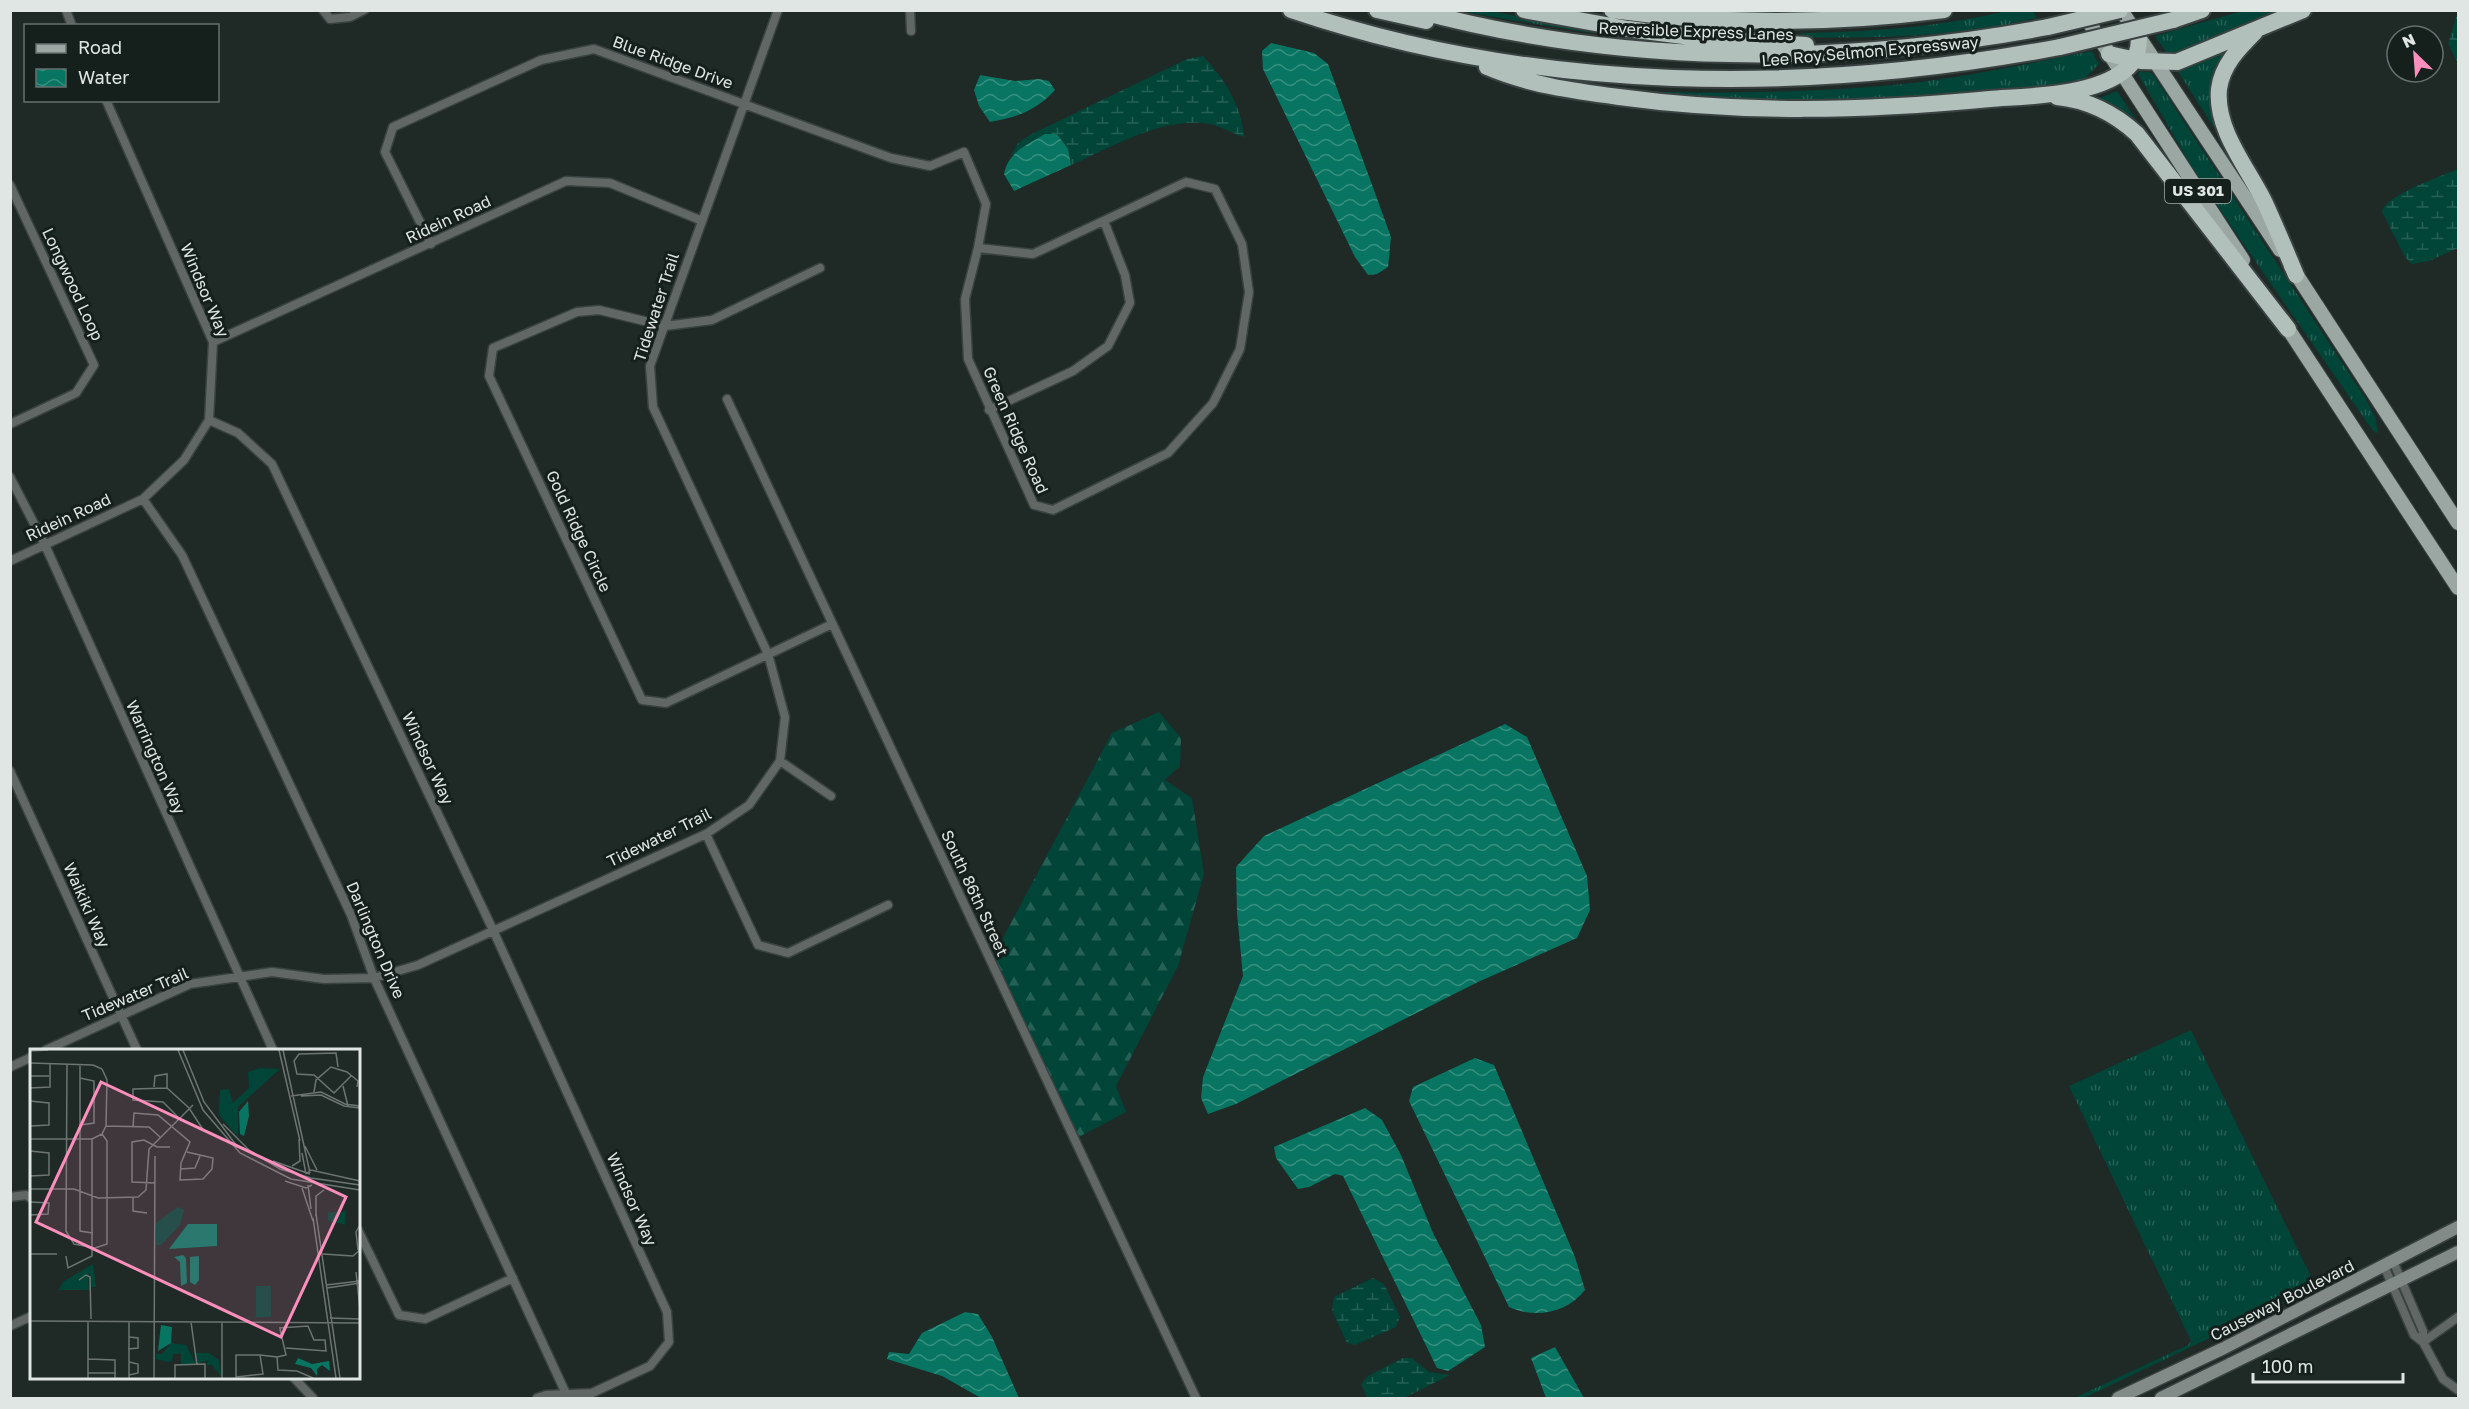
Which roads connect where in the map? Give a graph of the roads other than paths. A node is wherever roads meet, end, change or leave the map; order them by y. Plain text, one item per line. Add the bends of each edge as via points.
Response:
1 (323, 10) edge
2 (364, 10) edge
3 (778, 10) edge
4 (910, 10) edge
5 (1291, 10) edge
6 (1377, 10) edge
7 (1415, 10) edge
8 (1524, 10) edge
9 (1612, 10) edge
10 (1944, 10) edge
11 (2080, 10) edge
12 (2120, 10) edge
13 (2202, 10) edge
14 (2303, 10) edge
15 (1474, 26) junction
16 (911, 31) dead end
17 (2255, 32) junction
18 (2139, 38) junction
19 (1842, 52) junction
20 (2109, 54) junction
21 (1464, 56) junction
22 (2134, 60) junction
23 (2156, 63) junction
24 (2122, 73) junction
25 (2038, 95) junction
26 (107, 102) edge
27 (744, 103) junction
28 (964, 152) joint
29 (10, 185) edge
30 (700, 220) junction
31 (1104, 221) junction
32 (431, 244) junction
33 (978, 248) junction
34 (820, 268) dead end
35 (2296, 275) junction
36 (665, 326) junction
37 (2288, 329) junction
38 (213, 342) junction
39 (727, 399) dead end
40 (989, 410) junction
41 (209, 420) junction
42 (10, 424) edge
43 (10, 477) edge
44 (143, 499) junction
45 (2458, 523) edge
46 (45, 545) junction
47 (10, 561) edge
48 (2458, 588) edge
49 (832, 624) junction
50 (768, 654) junction
51 (780, 761) junction
52 (10, 771) edge
53 (831, 796) dead end
54 (706, 834) junction
55 (888, 905) dead end
56 (493, 930) junction
57 (237, 976) junction
58 (374, 978) junction
59 (120, 1016) junction
60 (48, 1049) edge
61 (136, 1049) edge
62 (273, 1049) edge
63 (30, 1058) edge
64 (10, 1067) edge
65 (10, 1197) edge
66 (30, 1197) edge
67 (2458, 1227) edge
68 (360, 1234) edge
69 (2458, 1252) edge
70 (2388, 1264) junction
71 (513, 1278) junction
72 (2397, 1281) junction
73 (30, 1317) edge
74 (2458, 1317) edge
75 (10, 1326) edge
76 (2423, 1342) junction
77 (296, 1379) edge
78 (2458, 1390) edge
79 (567, 1397) edge
80 (313, 1398) edge
81 (537, 1398) edge
82 (1197, 1398) edge
83 (2118, 1398) edge
84 (2161, 1398) edge

1 - 2 street via 330,19 350,17
3 - 27 street, Tidewater Trail
4 - 16 street
5 - 21 highway, Lee Roy Selmon Expressway
6 - 15 highway
7 - 15 highway, Reversible Express Lanes
8 - 19 highway via 1628,30 1790,43
9 - 10 highway, Lee Roy Selmon Expressway via 1764,21
11 - 20 main road, US 301
12 - 18 main road, US 301
12 - 19 highway, Reversible Express Lanes, bridge via 2048,27 1945,43
13 - 21 highway, Lee Roy Selmon Expressway, bridge via 2060,47 1906,69 1747,80 1589,73
14 - 17 highway
15 - 19 highway, Reversible Express Lanes via 1588,45 1663,51
17 - 23 highway via 2184,60
17 - 35 highway via 2226,68 2220,88 2220,112
18 - 22 highway
18 - 23 main road, US 301
20 - 22 highway
20 - 24 main road, US 301
21 - 25 highway via 1510,76 1560,88 1715,107 1885,108
22 - 23 highway
22 - 24 highway
23 - 35 main road, US 301
24 - 25 highway via 2091,86
24 - 37 main road, US 301
25 - 37 highway via 2085,102 2128,126 2151,150
26 - 38 street, Windsor Way
27 - 28 street, Blue Ridge Drive via 891,158 930,166
27 - 30 street, Tidewater Trail
27 - 32 street, Blue Ridge Drive via 594,49 541,60 393,127 386,152
28 - 33 street, Green Ridge Road via 986,204
29 - 42 street, Longwood Loop via 94,365 76,393
30 - 32 street, Ridein Road via 610,183 566,182
30 - 36 street, Tidewater Trail
31 - 33 street, Green Ridge Road via 1033,254
31 - 40 street via 1125,275 1130,303 1108,346 1072,371
31 - 40 street, Green Ridge Road via 1186,182 1215,189 1242,244 1249,292 1240,349 1213,403 1168,453 1053,510 1034,505
32 - 38 street, Ridein Road
33 - 40 street, Green Ridge Road via 965,299 968,359
34 - 36 street via 712,320
35 - 45 main road, US 301
36 - 50 street, Tidewater Trail via 650,366 653,406
36 - 50 street, Gold Ridge Circle via 599,310 577,312 493,348 489,376 642,700 666,703
37 - 48 main road, US 301
38 - 41 street, Windsor Way
39 - 49 street, South 86th Street
41 - 44 street, Ridein Road via 184,460
41 - 56 street, Windsor Way via 238,433 272,464
43 - 46 street, Warrington Way
44 - 46 street, Ridein Road
44 - 58 street, Darlington Drive via 182,555 351,915
46 - 47 street, Ridein Road
46 - 57 street, Warrington Way
49 - 50 street, Gold Ridge Circle
49 - 82 street, South 86th Street
50 - 51 street, Tidewater Trail via 785,717
51 - 53 street
51 - 54 street, Tidewater Trail via 749,805
52 - 59 street, Waikiki Way
54 - 55 street via 758,945 788,953
54 - 56 street, Tidewater Trail
56 - 58 street, Tidewater Trail via 418,965
56 - 79 street, Windsor Way via 667,1312 669,1342 650,1366 592,1392
57 - 58 street, Tidewater Trail via 272,972 324,979
57 - 59 street, Tidewater Trail via 190,984
57 - 62 street, Warrington Way
58 - 71 street, Darlington Drive
59 - 60 street, Tidewater Trail
59 - 61 street, Waikiki Way
63 - 64 street
65 - 66 street via 26,1194
67 - 70 main road, Causeway Boulevard
68 - 71 street via 399,1315 425,1319
69 - 72 main road
70 - 72 street
70 - 83 main road, Causeway Boulevard
71 - 79 street, Darlington Drive
72 - 76 street via 2423,1330
72 - 84 main road
73 - 75 street
74 - 76 street
76 - 78 street via 2443,1379
77 - 80 street
79 - 81 street

